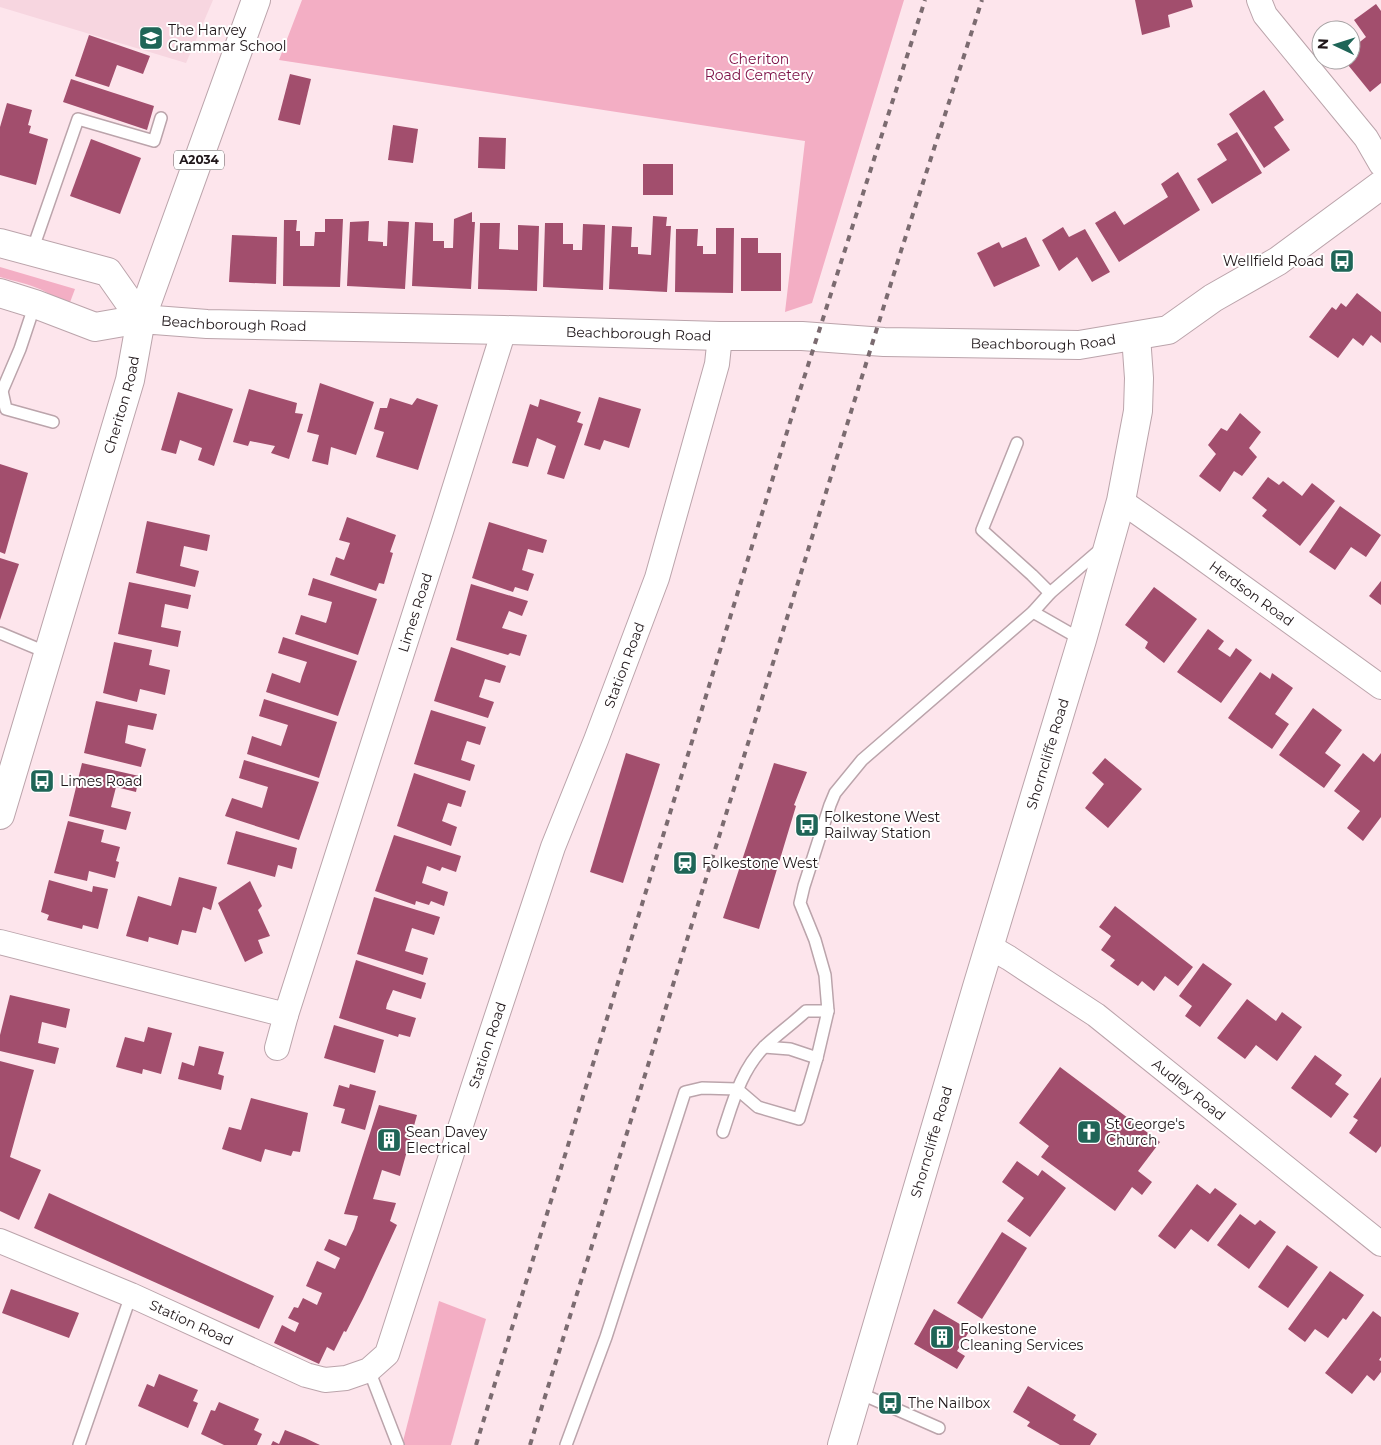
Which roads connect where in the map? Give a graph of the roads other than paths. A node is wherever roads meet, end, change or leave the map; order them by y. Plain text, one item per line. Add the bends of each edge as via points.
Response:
1 (256, 0) edge
2 (1259, 0) edge
3 (161, 118) dead end
4 (1381, 164) edge
5 (1381, 185) edge
6 (0, 243) edge
7 (32, 251) junction
8 (0, 293) edge
9 (35, 304) junction
10 (141, 319) junction
11 (504, 330) junction
12 (720, 336) junction
13 (1136, 336) junction
14 (1, 391) edge
15 (52, 422) dead end
16 (1017, 443) dead end
17 (1121, 501) junction
18 (1110, 540) junction
19 (1050, 593) junction
20 (1033, 612) junction
21 (0, 633) edge
22 (1082, 640) junction
23 (48, 652) junction
24 (1381, 687) edge
25 (0, 815) edge
26 (0, 942) edge
27 (990, 947) junction
28 (828, 1012) junction
29 (286, 1015) junction
30 (764, 1046) junction
31 (277, 1048) dead end
32 (817, 1058) junction
33 (737, 1089) junction
34 (722, 1132) dead end
35 (0, 1240) edge
36 (1381, 1244) edge
37 (131, 1295) junction
38 (368, 1370) junction
39 (858, 1392) junction
40 (939, 1428) dead end
41 (79, 1445) edge
42 (398, 1445) edge
43 (566, 1445) edge
44 (842, 1445) edge

1 - 10 main road, Cheriton Road / A2034
2 - 4 street via 1265,15 1366,138
3 - 7 lane via 154,141 78,119
5 - 13 main road via 1278,260 1168,330
6 - 7 main road
7 - 10 main road via 108,272
8 - 9 main road, Beachborough Road
9 - 10 main road, Beachborough Road via 96,327
9 - 14 lane
10 - 11 main road, Beachborough Road via 207,324
10 - 23 main road, Cheriton Road via 130,380
11 - 12 main road, Beachborough Road
11 - 29 street, Limes Road
12 - 13 main road, Beachborough Road via 1079,345
12 - 38 street, Station Road via 717,364 658,578 554,847 387,1354
13 - 17 main road, Shorncliffe Road via 1138,411
14 - 15 lane via 6,409
16 - 19 lane via 982,530
17 - 18 main road, Shorncliffe Road
17 - 24 street, Herdson Road
18 - 19 lane
18 - 22 main road, Shorncliffe Road
19 - 20 lane
20 - 22 lane
20 - 28 lane via 862,760 835,793 800,903 825,975
21 - 23 lane
22 - 27 main road, Shorncliffe Road
23 - 25 main road, Cheriton Road
26 - 29 street
27 - 36 street, Audley Road via 1096,1015
27 - 39 main road, Shorncliffe Road
28 - 30 lane via 806,1011
28 - 32 lane
29 - 31 street, Limes Road
30 - 32 lane via 790,1049
30 - 33 lane
32 - 33 lane via 799,1118 758,1107
33 - 34 lane
33 - 43 lane via 702,1088 685,1092 606,1336
35 - 37 street, Station Road
37 - 38 street, Station Road via 306,1375 325,1380 346,1378
37 - 41 lane
38 - 42 lane
39 - 40 lane
39 - 44 main road, Shorncliffe Road

